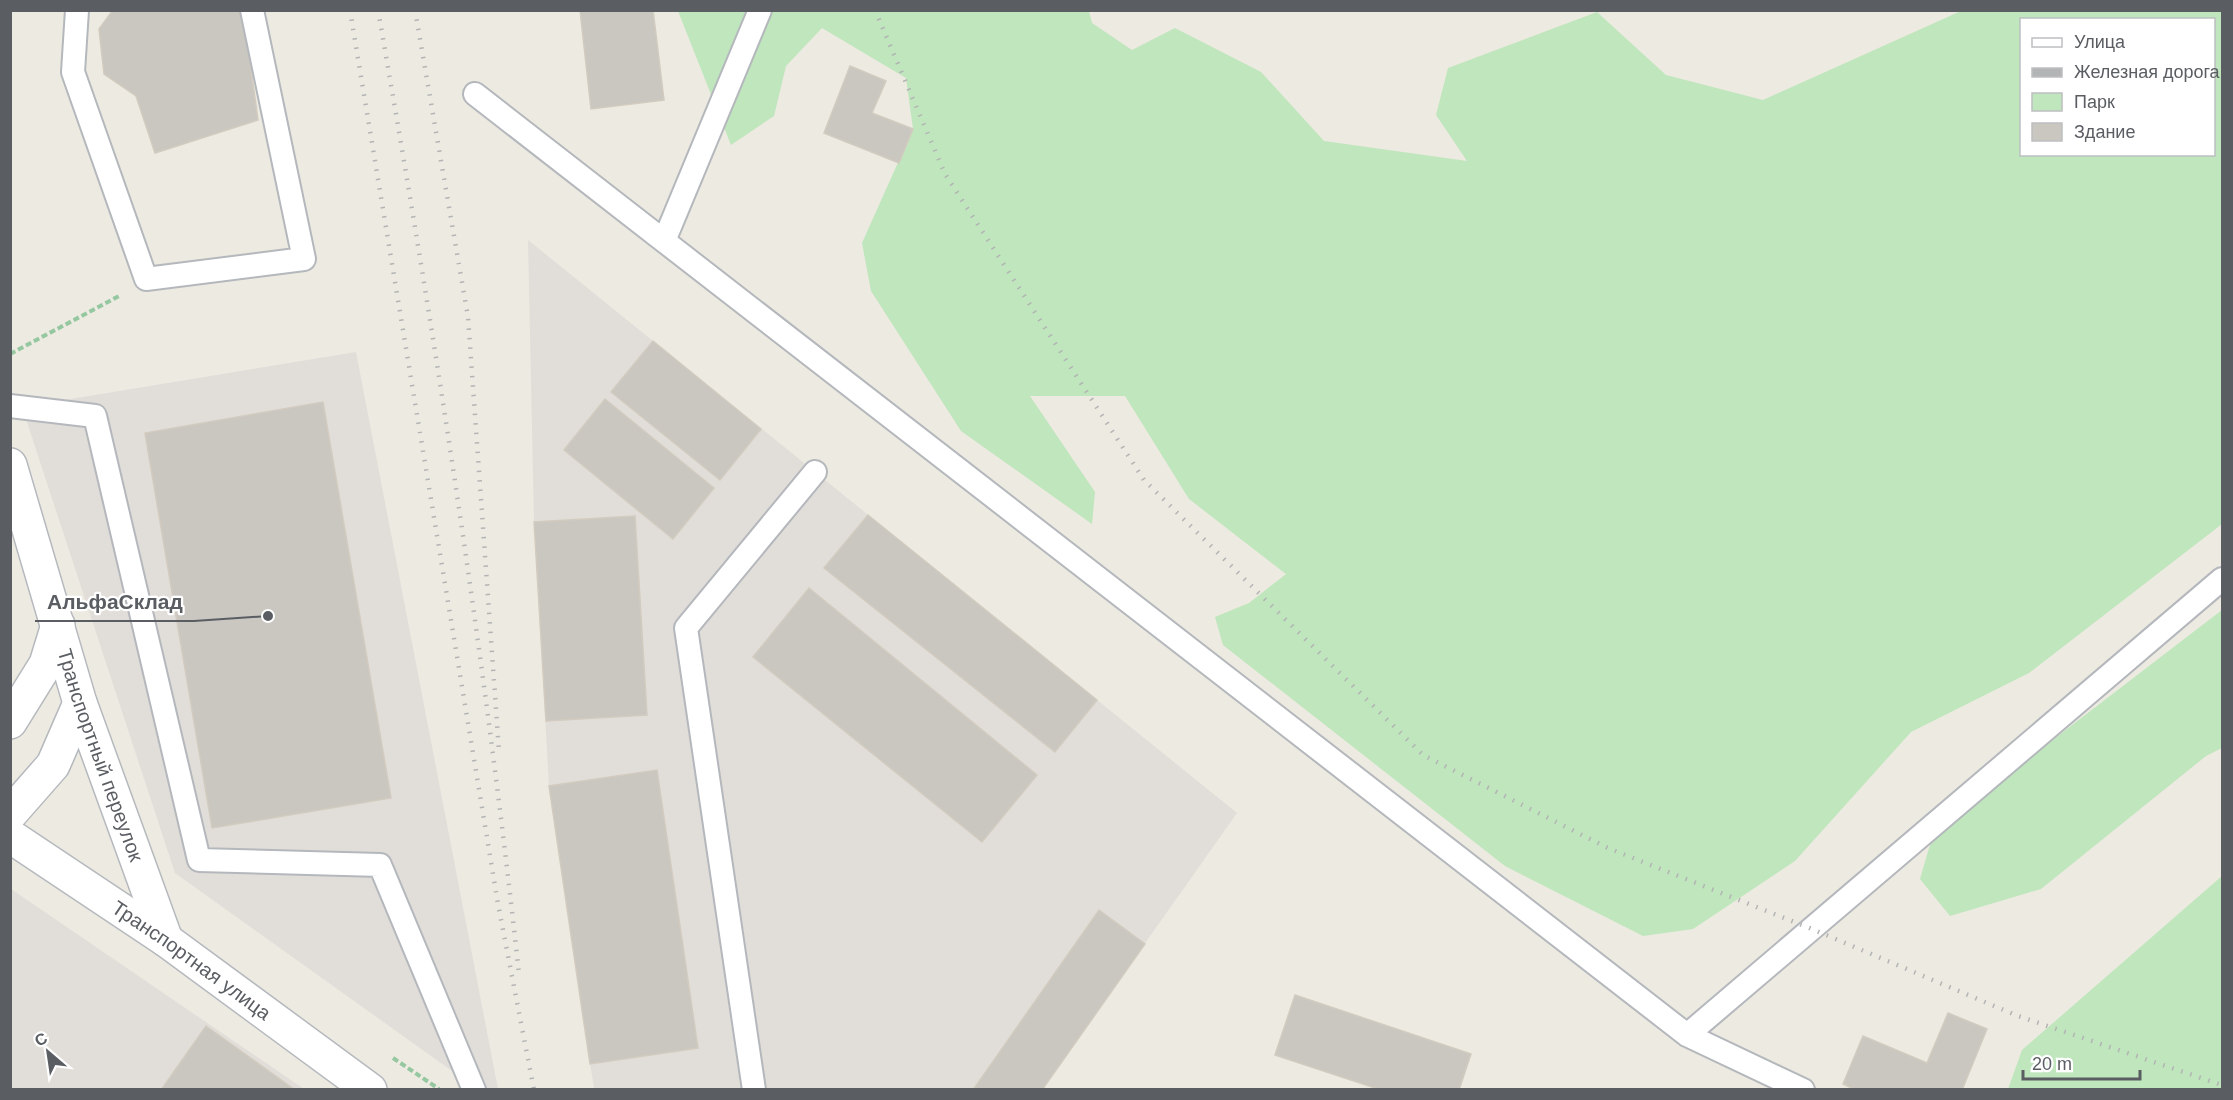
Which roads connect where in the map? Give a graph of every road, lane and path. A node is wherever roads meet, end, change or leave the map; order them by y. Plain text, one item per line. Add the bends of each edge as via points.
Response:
1 (77, 10) edge
2 (252, 10) edge
3 (760, 10) edge
4 (475, 94) dead end
5 (664, 241) junction
6 (146, 279) junction
7 (10, 354) edge
8 (10, 406) edge
9 (10, 465) edge
10 (815, 472) dead end
11 (2223, 579) edge
12 (57, 625) junction
13 (80, 703) junction
14 (10, 722) edge
15 (10, 814) edge
16 (10, 836) edge
17 (166, 940) junction
18 (1687, 1035) junction
19 (369, 1089) edge
20 (474, 1089) edge
21 (754, 1089) edge
22 (1803, 1089) edge

1 - 6 lane via 73,72
2 - 6 lane via 304,259
3 - 5 lane
4 - 5 lane
5 - 18 lane
6 - 7 path
8 - 20 lane via 95,416 199,860 380,865
9 - 12 street, Транспортный переулок
10 - 21 lane via 686,628
11 - 18 lane
12 - 13 street, Транспортный переулок
12 - 14 street via 46,664
13 - 15 street via 53,765
13 - 17 street, Транспортный переулок
16 - 17 street, Транспортная улица
17 - 19 street, Транспортная улица
18 - 22 lane

